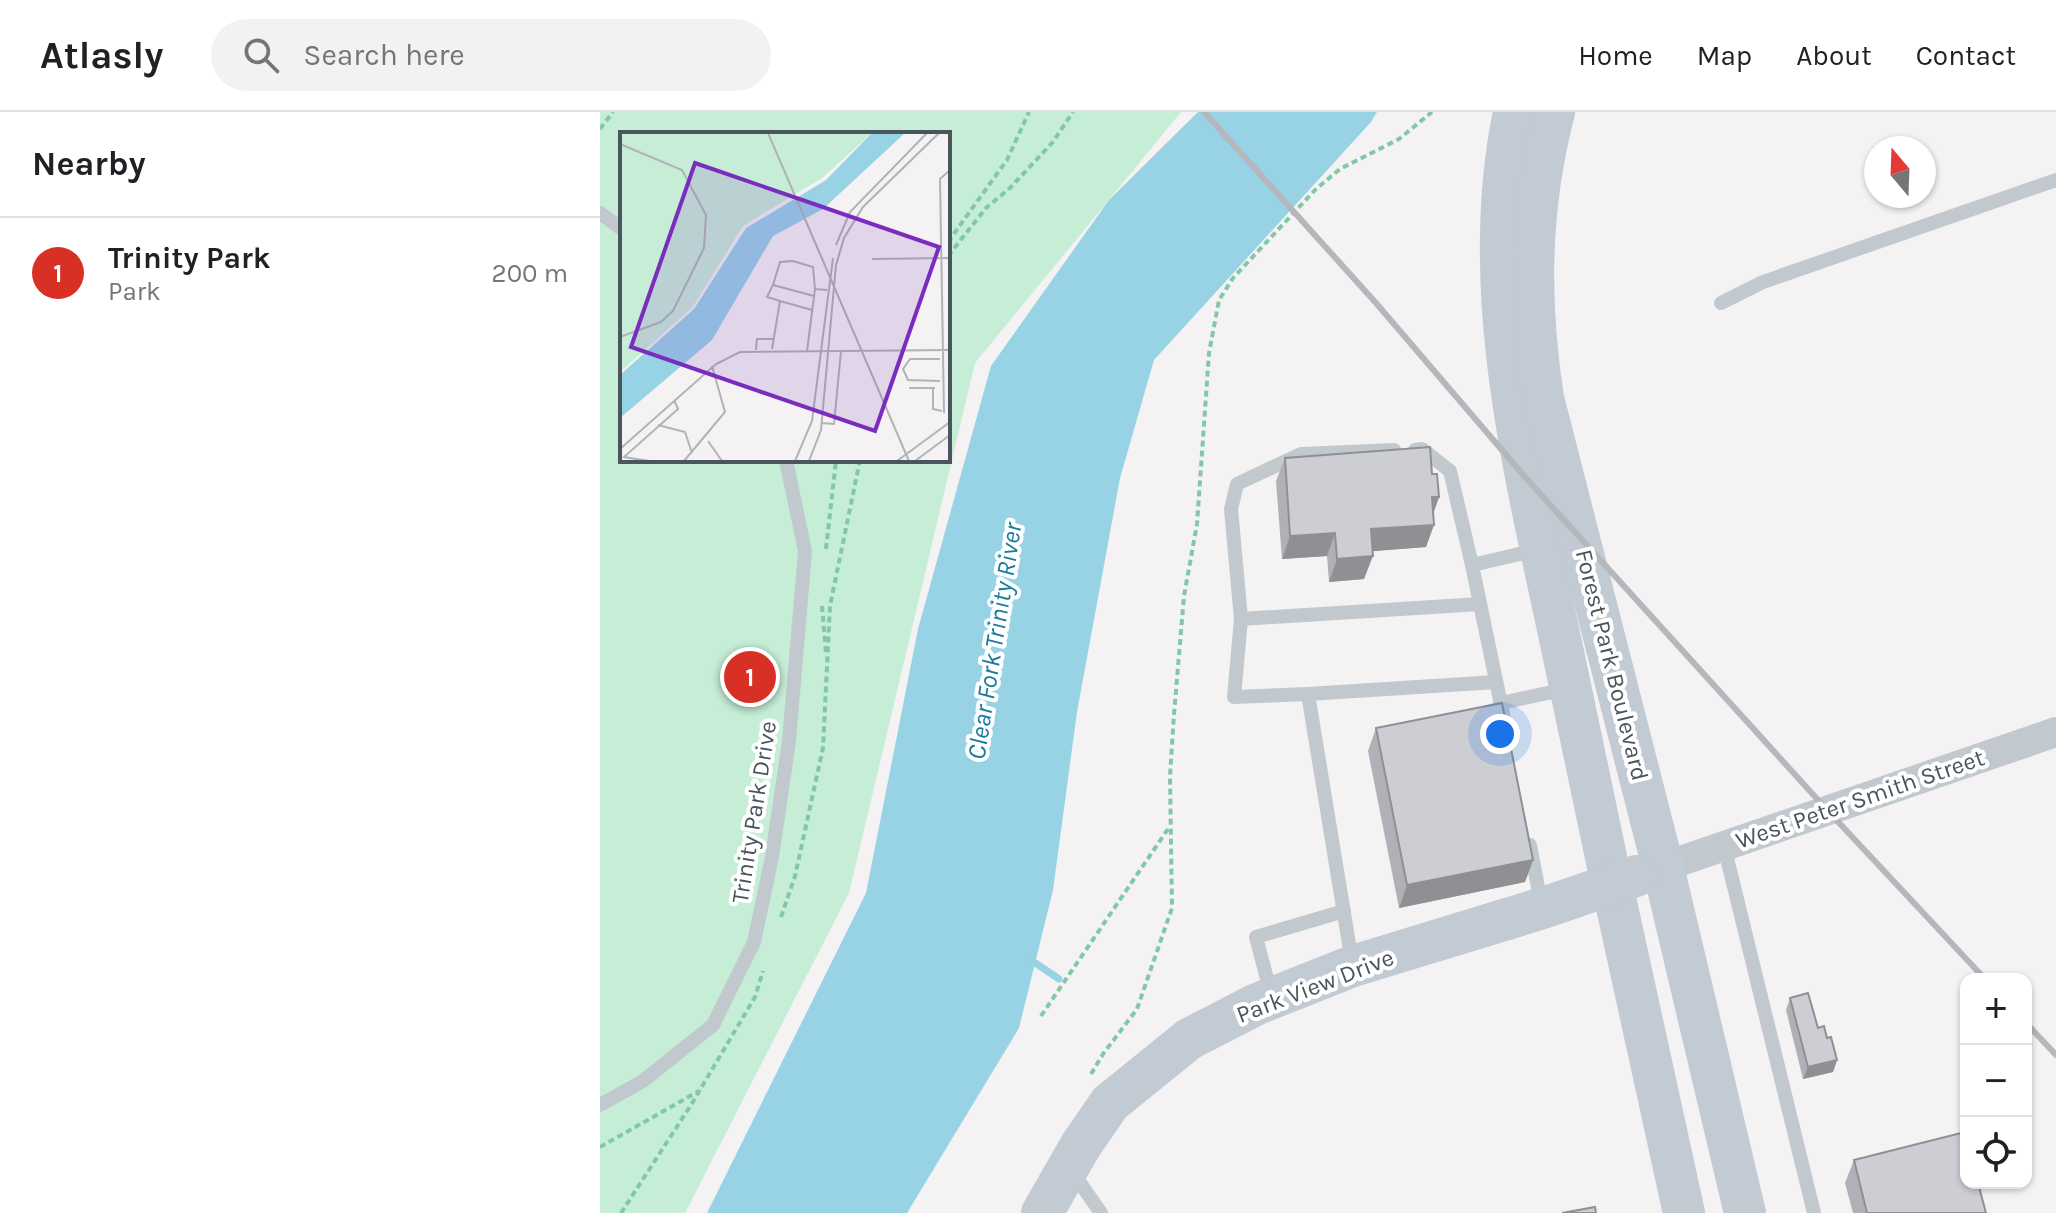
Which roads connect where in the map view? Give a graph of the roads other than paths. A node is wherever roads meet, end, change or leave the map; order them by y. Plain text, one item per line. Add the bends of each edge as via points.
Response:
1 (1514, 112) edge
2 (1554, 112) edge
3 (2056, 180) edge
4 (600, 213) edge
5 (620, 228) edge
6 (1721, 303) dead end
7 (786, 462) edge
8 (1542, 549) junction
9 (1472, 565) junction
10 (1480, 604) junction
11 (1241, 619) junction
12 (1496, 682) junction
13 (1570, 688) junction
14 (1308, 694) junction
15 (1501, 703) junction
16 (1507, 732) edge
17 (2056, 732) edge
18 (1528, 835) edge
19 (1724, 846) junction
20 (1663, 867) junction
21 (1610, 884) junction
22 (1543, 908) junction
23 (1344, 911) junction
24 (1353, 966) junction
25 (1272, 998) junction
26 (600, 1105) edge
27 (1069, 1166) junction
28 (1042, 1213) edge
29 (1101, 1213) edge
30 (1684, 1213) edge
31 (1745, 1213) edge
32 (1814, 1213) edge

1 - 8 main road, Forest Park Boulevard via 1502,200 1506,337
2 - 20 main road, Forest Park Boulevard via 1532,241 1536,355
3 - 6 lane via 1763,282
4 - 5 lane
7 - 26 lane, Trinity Park Drive via 805,551 789,741 754,942 713,1025 643,1081
8 - 9 lane
8 - 13 main road, Forest Park Boulevard
9 - 10 lane
9 - 11 lane via 1450,471 1422,449 1301,454 1237,484 1231,509
10 - 11 lane
10 - 12 lane
11 - 14 lane via 1234,697
12 - 14 lane
12 - 15 lane
13 - 15 lane
13 - 21 main road, Forest Park Boulevard
14 - 23 lane
15 - 16 lane
17 - 19 street, West Peter Smith Street
18 - 22 lane
19 - 20 street, West Peter Smith Street
19 - 32 lane
20 - 21 main road, Park View Drive
20 - 31 main road, Forest Park Boulevard
21 - 22 main road, Park View Drive
21 - 30 main road, Forest Park Boulevard
22 - 24 main road, Park View Drive
23 - 24 lane
23 - 25 lane via 1256,937
24 - 25 main road, Park View Drive
25 - 27 main road, Park View Drive via 1189,1039 1110,1103
27 - 28 main road, Park View Drive
27 - 29 lane

